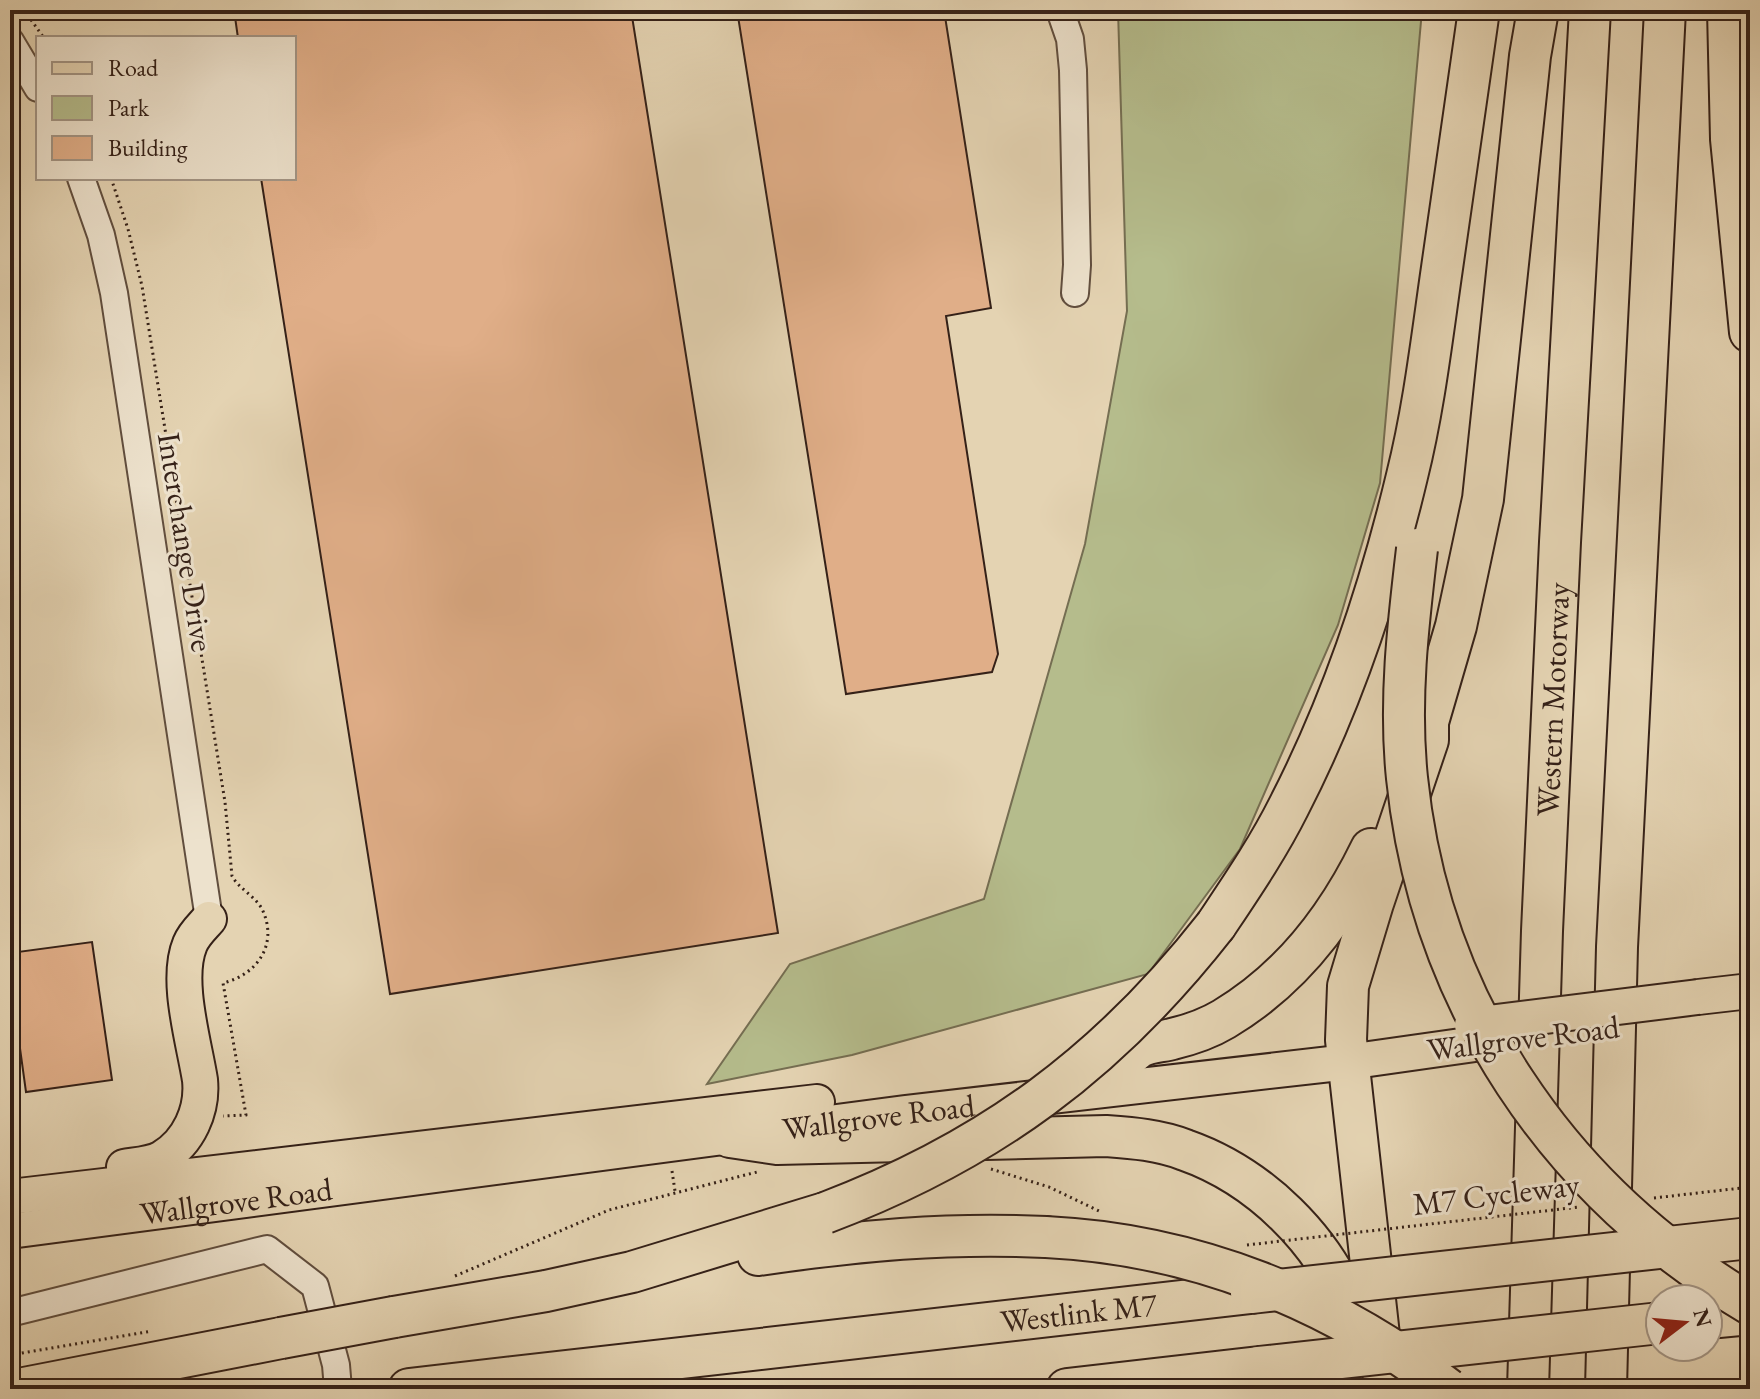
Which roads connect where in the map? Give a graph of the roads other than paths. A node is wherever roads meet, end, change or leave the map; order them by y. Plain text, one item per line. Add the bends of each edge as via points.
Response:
1 (1060, 10) edge
2 (1479, 10) edge
3 (1496, 10) edge
4 (1538, 10) edge
5 (1590, 10) edge
6 (1665, 10) edge
7 (1728, 10) edge
8 (10, 41) edge
9 (36, 85) edge
10 (82, 180) edge
11 (1075, 293) dead end
12 (1750, 332) edge
13 (1428, 722) junction
14 (209, 919) joint
15 (1750, 991) edge
16 (1700, 1007) junction
17 (1750, 1012) edge
18 (1347, 1051) junction
19 (1119, 1066) junction
20 (730, 1137) junction
21 (10, 1195) edge
22 (10, 1231) edge
23 (1750, 1238) edge
24 (632, 1272) junction
25 (1750, 1304) edge
26 (10, 1313) edge
27 (1750, 1314) edge
28 (1724, 1316) edge
29 (1644, 1325) edge
30 (1385, 1383) edge
31 (19, 1389) edge
32 (338, 1389) edge
33 (409, 1389) edge
34 (1067, 1389) edge
35 (1448, 1389) edge
36 (1528, 1389) edge
37 (1606, 1389) edge

1 - 11 street via 1073,70
2 - 24 highway, bridge via 1428,365 1393,530 1326,725 1256,866 1172,980 1133,1021 1038,1101 955,1155 893,1186 825,1213
3 - 25 highway, bridge via 1405,660 1407,777 1419,852 1462,987 1513,1081 1578,1167 1659,1243
4 - 13 highway via 1483,499 1456,626
5 - 36 highway, Western Motorway via 1542,916
6 - 37 highway via 1617,947
7 - 12 highway via 1731,139
8 - 9 street
10 - 14 street, Interchange Drive via 114,293
13 - 18 highway via 1428,740 1348,986
13 - 19 highway via 1417,732 1356,879 1303,955 1224,1019 1139,1047
14 - 21 main road via 185,960 201,1096 183,1140 161,1159
15 - 16 main road, Wallgrove Road
16 - 17 main road, Wallgrove Road
16 - 18 main road, Wallgrove Road, bridge
18 - 19 main road, Wallgrove Road
18 - 20 main road, Wallgrove Road
18 - 30 highway
19 - 21 main road, Wallgrove Road
20 - 22 main road, Wallgrove Road
20 - 30 highway via 777,1144 1106,1136 1184,1149 1244,1180 1309,1239 1336,1279 1364,1350
23 - 33 highway, Westlink M7, bridge
24 - 31 highway, bridge
24 - 35 highway, bridge via 880,1239 1046,1237 1134,1245 1244,1276 1336,1316
26 - 32 street via 267,1249 315,1286
27 - 28 highway
29 - 34 highway, bridge

